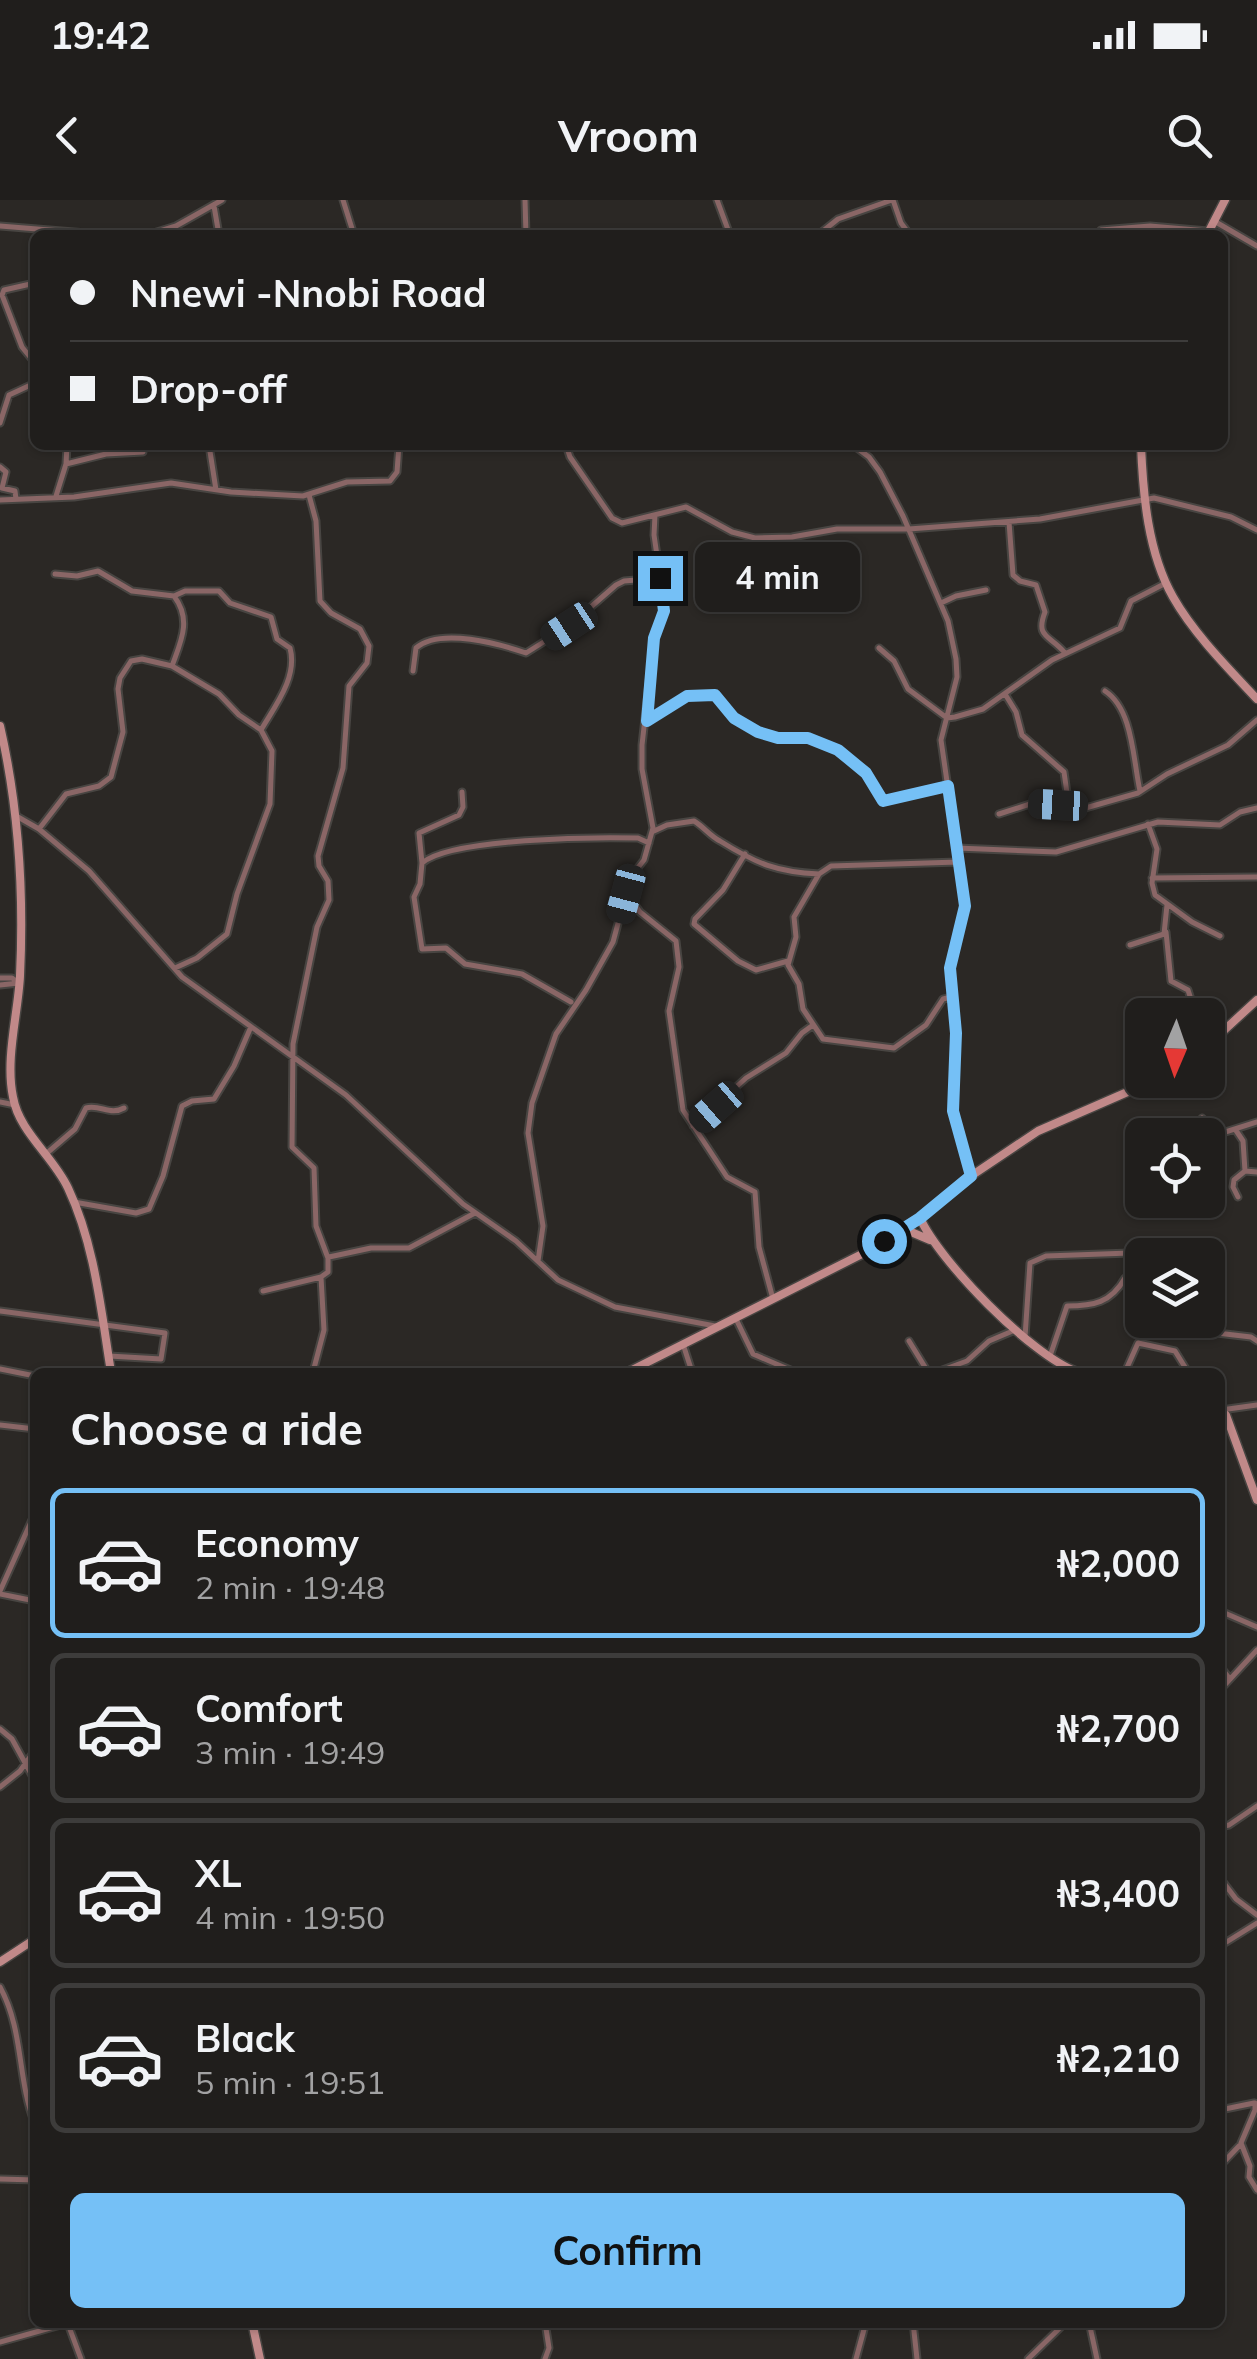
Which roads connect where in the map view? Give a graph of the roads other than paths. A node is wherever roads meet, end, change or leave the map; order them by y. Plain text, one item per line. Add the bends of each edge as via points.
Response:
1 (222, 200) edge
2 (343, 200) edge
3 (525, 200) edge
4 (718, 200) edge
5 (892, 200) edge
6 (1225, 200) edge
7 (214, 206) junction
8 (1214, 221) junction
9 (0, 226) edge
10 (30, 230) edge
11 (163, 230) edge
12 (218, 230) edge
13 (352, 230) edge
14 (526, 230) edge
15 (728, 230) edge
16 (825, 230) edge
17 (907, 230) edge
18 (1101, 230) dead end
19 (1183, 230) edge
20 (1209, 230) edge
21 (1257, 246) edge
22 (30, 284) edge
23 (30, 357) edge
24 (30, 386) edge
25 (0, 423) edge
26 (66, 450) edge
27 (210, 450) edge
28 (399, 450) edge
29 (568, 450) edge
30 (860, 450) edge
31 (1142, 450) edge
32 (143, 452) dead end
33 (66, 464) junction
34 (0, 467) edge
35 (216, 490) junction
36 (56, 496) junction
37 (310, 496) junction
38 (16, 499) junction
39 (1145, 499) junction
40 (0, 500) edge
41 (655, 515) junction
42 (1009, 521) junction
43 (909, 529) junction
44 (1257, 530) edge
45 (56, 574) dead end
46 (660, 578) junction
47 (1166, 584) junction
48 (986, 590) dead end
49 (174, 596) junction
50 (940, 602) junction
51 (879, 648) dead end
52 (1065, 653) junction
53 (172, 666) junction
54 (414, 672) dead end
55 (1105, 692) dead end
56 (1005, 693) junction
57 (1257, 699) edge
58 (947, 718) junction
59 (1257, 720) edge
60 (647, 721) junction
61 (0, 726) edge
62 (262, 730) junction
63 (948, 786) junction
64 (1140, 791) junction
65 (462, 792) dead end
66 (1063, 807) junction
67 (1257, 808) edge
68 (999, 814) dead end
69 (18, 817) junction
70 (1148, 824) junction
71 (39, 829) junction
72 (652, 832) junction
73 (649, 844) junction
74 (957, 848) junction
75 (745, 854) junction
76 (958, 862) junction
77 (422, 863) junction
78 (819, 874) junction
79 (1257, 877) edge
80 (1152, 878) junction
81 (626, 894) junction
82 (1166, 905) junction
83 (1166, 932) junction
84 (1220, 936) dead end
85 (1130, 945) dead end
86 (788, 960) junction
87 (174, 968) junction
88 (0, 981) edge
89 (20, 983) junction
90 (952, 997) junction
91 (1191, 998) edge
92 (571, 1002) dead end
93 (1255, 1005) edge
94 (813, 1025) junction
95 (250, 1029) junction
96 (1225, 1030) edge
97 (12, 1060) junction
98 (294, 1060) junction
99 (0, 1061) edge
100 (1125, 1093) edge
101 (0, 1102) edge
102 (15, 1104) junction
103 (124, 1108) dead end
104 (1257, 1122) edge
105 (693, 1126) junction
106 (1235, 1130) junction
107 (1225, 1133) edge
108 (47, 1154) junction
109 (1245, 1171) junction
110 (1257, 1172) edge
111 (971, 1176) junction
112 (1238, 1196) dead end
113 (74, 1202) junction
114 (475, 1213) junction
115 (920, 1218) junction
116 (904, 1229) junction
117 (930, 1240) junction
118 (1125, 1253) edge
119 (328, 1258) junction
120 (538, 1261) junction
121 (322, 1277) junction
122 (1125, 1278) dead end
123 (263, 1291) dead end
124 (774, 1300) junction
125 (0, 1311) edge
126 (736, 1319) junction
127 (104, 1324) junction
128 (718, 1327) junction
129 (1014, 1330) junction
130 (1225, 1334) edge
131 (1024, 1339) junction
132 (909, 1341) dead end
133 (1257, 1341) edge
134 (682, 1344) junction
135 (108, 1356) junction
136 (1052, 1360) junction
137 (0, 1368) edge
138 (110, 1368) edge
139 (315, 1368) edge
140 (636, 1368) edge
141 (691, 1368) edge
142 (786, 1368) edge
143 (926, 1368) edge
144 (948, 1368) edge
145 (1052, 1368) edge
146 (1069, 1368) edge
147 (1127, 1368) edge
148 (1185, 1368) edge
149 (30, 1375) edge
150 (1257, 1405) edge
151 (1225, 1409) edge
152 (1225, 1420) edge
153 (0, 1425) edge
154 (30, 1429) edge
155 (1257, 1500) edge
156 (30, 1524) edge
157 (0, 1593) edge
158 (30, 1600) edge
159 (1225, 1612) edge
160 (1257, 1627) edge
161 (1257, 1650) edge
162 (1225, 1673) edge
163 (1229, 1678) junction
164 (1225, 1683) edge
165 (0, 1729) edge
166 (30, 1757) edge
167 (24, 1766) junction
168 (30, 1775) edge
169 (0, 1787) edge
170 (1257, 1806) edge
171 (1225, 1826) edge
172 (1225, 1885) edge
173 (1257, 1915) edge
174 (1257, 1923) edge
175 (30, 1942) edge
176 (1225, 1943) edge
177 (0, 1962) edge
178 (0, 1988) edge
179 (1256, 2103) edge
180 (30, 2106) edge
181 (1225, 2109) edge
182 (1241, 2143) junction
183 (1225, 2161) edge
184 (1254, 2166) edge
185 (0, 2178) edge
186 (30, 2180) edge
187 (1257, 2190) edge
188 (50, 2328) edge
189 (70, 2328) edge
190 (253, 2328) edge
191 (546, 2328) edge
192 (864, 2328) edge
193 (914, 2328) edge
194 (1060, 2328) edge
195 (1090, 2328) edge
196 (0, 2342) edge
197 (546, 2357) edge
198 (81, 2359) edge
199 (260, 2359) edge
200 (555, 2359) edge
201 (856, 2359) edge
202 (918, 2359) edge
203 (1028, 2359) edge
204 (1097, 2359) edge

1 - 7 street
2 - 13 street
3 - 14 street
4 - 15 street
5 - 16 street
5 - 17 street
6 - 8 main road
7 - 11 street
7 - 12 street
8 - 20 main road
8 - 21 street
9 - 10 street
18 - 19 street
22 - 23 street via 2,295
24 - 25 street via 9,396
26 - 33 street
27 - 35 street
28 - 37 street via 390,480 347,482
29 - 41 street via 616,522
30 - 43 street via 880,472
31 - 39 main road
32 - 33 street
33 - 36 street
34 - 38 street via 6,472 2,487 15,491
35 - 36 street via 172,483
35 - 37 street
36 - 38 street
37 - 98 street via 320,601 360,629 369,656 349,686 343,768 318,856 329,900 316,926
38 - 40 street
39 - 42 street
39 - 44 street via 1170,500
39 - 47 main road
41 - 43 street via 686,506 755,538
41 - 46 street
42 - 43 street
42 - 52 street via 1013,576 1036,585 1046,612 1040,626
43 - 50 street
45 - 49 street via 98,571 132,591
46 - 54 street via 616,585 526,653 500,643 425,641 416,648
46 - 60 street via 664,611 654,638
47 - 52 street via 1131,601 1120,628
47 - 57 main road via 1185,617
48 - 50 street
49 - 53 street via 184,628
49 - 62 street via 219,591 230,603 271,617 277,639 292,651 292,665
50 - 58 street via 957,677
51 - 58 street via 908,689
52 - 56 street
53 - 62 street
53 - 71 street via 142,659 127,665 118,689 123,732 110,777 66,794
55 - 64 street via 1125,716
56 - 58 street
56 - 66 street via 1022,735 1064,772
58 - 63 street via 941,740
59 - 64 street via 1239,739
60 - 63 street via 687,696 715,695 734,718 758,732 808,738 838,750 866,773 883,801
60 - 72 street via 642,769
61 - 69 main road
62 - 87 street via 272,750 271,797 227,934
63 - 74 street
64 - 66 street via 1075,811
65 - 77 street via 459,815 419,833
66 - 68 street via 1030,804
67 - 70 street via 1220,825
69 - 71 street
69 - 89 main road
70 - 74 street via 1056,852
70 - 80 street via 1157,849
71 - 87 street via 112,894
72 - 73 street
72 - 75 street via 694,822
73 - 77 street via 526,839
73 - 81 street via 625,884
74 - 76 street
75 - 78 street via 780,872
75 - 86 street via 694,924 756,970
76 - 78 street via 842,865
76 - 90 street via 965,906 950,968
77 - 92 street via 414,893 422,948 446,948 466,964 522,974
78 - 86 street via 794,917
79 - 80 street
80 - 82 street via 1155,896
81 - 105 street via 676,941 679,968 670,1012 678,1089
81 - 120 street via 613,942 556,1034 532,1102 527,1128 544,1226
82 - 83 street
82 - 84 street
83 - 85 street
83 - 91 street via 1171,982
86 - 94 street
87 - 95 street
88 - 89 street
89 - 97 main road
90 - 94 street via 894,1048 828,1040
90 - 111 street via 953,1111
93 - 96 main road
94 - 105 street
95 - 98 street
95 - 113 street via 214,1098 182,1106 149,1209 136,1213
97 - 99 street
97 - 102 main road
98 - 114 street via 346,1096
98 - 119 street via 292,1147 314,1168 316,1226
100 - 111 main road via 1038,1131
101 - 102 street
102 - 108 main road
103 - 108 street via 86,1108 75,1129
104 - 106 street
105 - 124 street via 728,1177 755,1192 759,1247
106 - 107 street
106 - 109 street via 1244,1141
108 - 113 main road
109 - 110 street
109 - 112 street via 1234,1180
111 - 115 main road
113 - 127 main road
114 - 119 street via 405,1250 371,1248
114 - 120 street
115 - 116 main road
115 - 117 main road
116 - 117 main road
116 - 124 main road
117 - 129 main road
118 - 131 street via 1046,1256 1030,1263
119 - 121 street
120 - 128 street via 558,1280 615,1307
121 - 123 street
121 - 139 street via 324,1330
122 - 136 street via 1110,1299 1067,1306
124 - 126 main road
125 - 127 street
126 - 128 main road
126 - 142 street via 753,1354
127 - 135 main road
127 - 135 street via 165,1333 161,1359
128 - 134 main road
129 - 131 main road
129 - 144 street
130 - 133 street
131 - 136 main road
132 - 143 street
134 - 140 main road
134 - 141 street
135 - 138 main road
136 - 145 street
136 - 146 main road
137 - 149 street
147 - 148 street via 1141,1343 1174,1351
150 - 151 street
152 - 155 main road
153 - 154 street
156 - 157 street
157 - 158 street
159 - 160 street
161 - 163 street
162 - 163 street
163 - 164 street
165 - 167 street
166 - 167 street
167 - 168 street
167 - 169 street
170 - 171 street
172 - 173 street
174 - 176 street
175 - 177 main road
178 - 180 street via 16,2026
179 - 181 street
179 - 182 street
182 - 183 street
182 - 184 street
184 - 187 street via 1248,2172
185 - 186 street
188 - 196 street
189 - 198 street
190 - 199 main road
191 - 197 street
192 - 201 street
193 - 202 street
194 - 203 street
195 - 204 street
197 - 200 street

